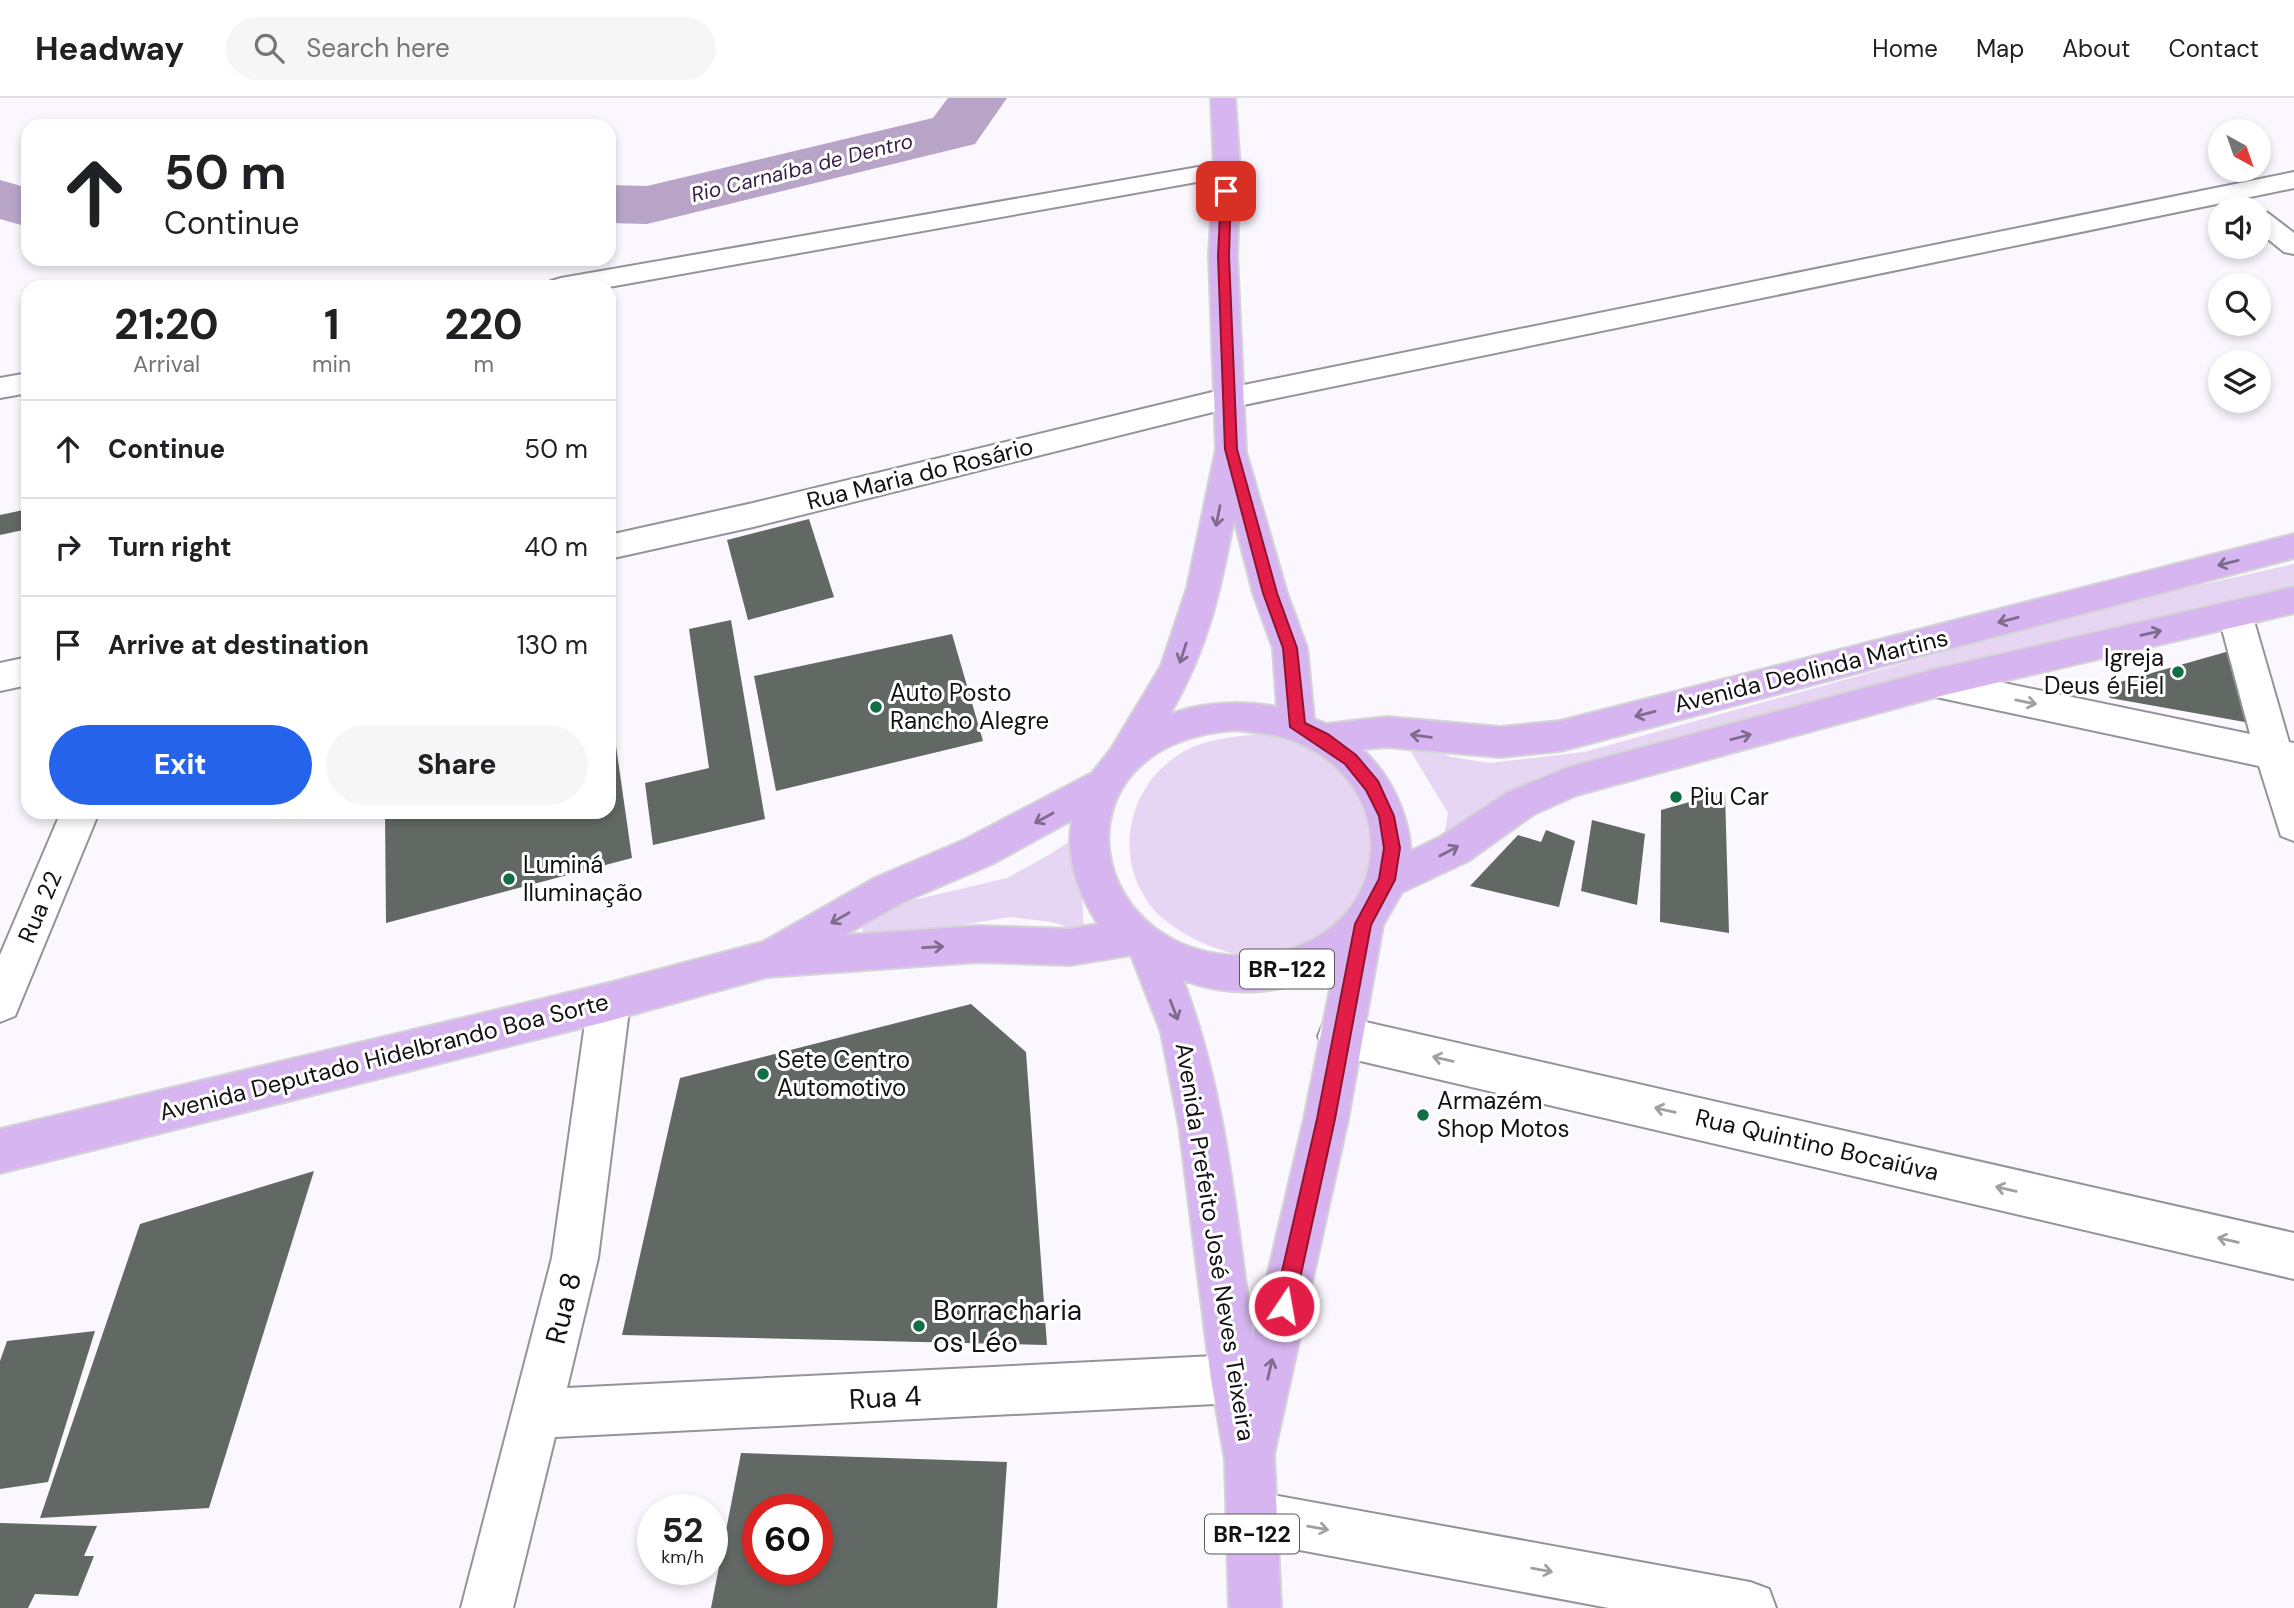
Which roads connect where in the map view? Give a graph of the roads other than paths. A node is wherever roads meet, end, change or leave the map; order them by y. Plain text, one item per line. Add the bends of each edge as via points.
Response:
1 (1223, 98) edge
2 (1227, 170) junction
3 (2294, 180) edge
4 (2248, 196) edge
5 (2208, 206) edge
6 (2271, 229) edge
7 (2294, 247) edge
8 (601, 280) edge
9 (21, 384) edge
10 (0, 388) edge
11 (1229, 398) junction
12 (1231, 449) junction
13 (616, 545) edge
14 (2294, 546) edge
15 (2294, 600) edge
16 (2235, 614) junction
17 (21, 672) edge
18 (0, 677) edge
19 (1936, 683) junction
20 (1310, 733) junction
21 (2284, 756) edge
22 (1113, 771) junction
23 (77, 819) edge
24 (2294, 825) edge
25 (1387, 880) junction
26 (1363, 924) junction
27 (1142, 941) junction
28 (767, 959) junction
29 (609, 1002) junction
30 (0, 1003) edge
31 (1339, 1036) junction
32 (0, 1151) edge
33 (2294, 1255) edge
34 (1235, 1380) junction
35 (534, 1414) junction
36 (1250, 1460) junction
37 (1251, 1516) junction
38 (487, 1608) edge
39 (1255, 1608) edge
40 (1750, 1608) edge

1 - 2 main road, BR-122
2 - 8 street
2 - 11 main road, BR-122 via 1223,256
3 - 4 street, Rua Maria do Rosário
5 - 11 street, Rua Maria do Rosário
6 - 7 street
9 - 10 street
11 - 12 main road, BR-122
11 - 13 street, Rua Maria do Rosário
12 - 20 main road, BR-122 via 1270,593 1290,648
12 -> 22 main road, BR-122 via 1204,588 1178,669
14 -> 20 main road, Avenida Deolinda Martins via 1560,736 1500,742 1387,732
15 - 16 main road, Avenida Deolinda Martins
19 -> 16 main road, Avenida Deolinda Martins
16 - 21 street
17 - 18 street
19 -> 21 street
25 -> 19 main road, Avenida Deolinda Martins via 1454,849 1521,803 1569,782
20 - 22 main road, BR-122 via 1266,719 1234,716 1193,721 1155,735
20 - 25 main road, BR-122 via 1350,760 1372,785 1387,816 1392,848
21 - 24 street
22 - 27 main road, BR-122 via 1093,808 1090,862 1098,888 1114,914
22 -> 28 main road, Avenida Deputado Hidelbrando Boa Sorte via 978,852 888,890
23 - 30 street, Rua 22
25 - 26 main road, BR-122
26 - 27 main road, BR-122 via 1317,958 1257,974 1200,968
26 - 31 main road, Avenida Prefeito José Neves Teixeira / BR-122
28 -> 27 main road, Avenida Deputado Hidelbrando Boa Sorte via 977,944 1070,947
27 -> 34 main road, Avenida Prefeito José Neves Teixeira / BR-122 via 1182,1032 1201,1125
28 - 29 main road, Avenida Deputado Hidelbrando Boa Sorte
29 - 32 main road, Avenida Deputado Hidelbrando Boa Sorte
29 - 35 street, Rua 8 via 576,1258
33 -> 31 street, Rua Quintino Bocaiúva
36 -> 31 main road, Avenida Prefeito José Neves Teixeira / BR-122 via 1326,1119
34 - 35 street, Rua 4
34 - 36 main road, Avenida Prefeito José Neves Teixeira / BR-122
35 - 38 street, Rua 8
36 - 37 main road, Avenida Prefeito José Neves Teixeira / BR-122
37 - 39 main road, Avenida Prefeito José Neves Teixeira / BR-122
37 -> 40 street

